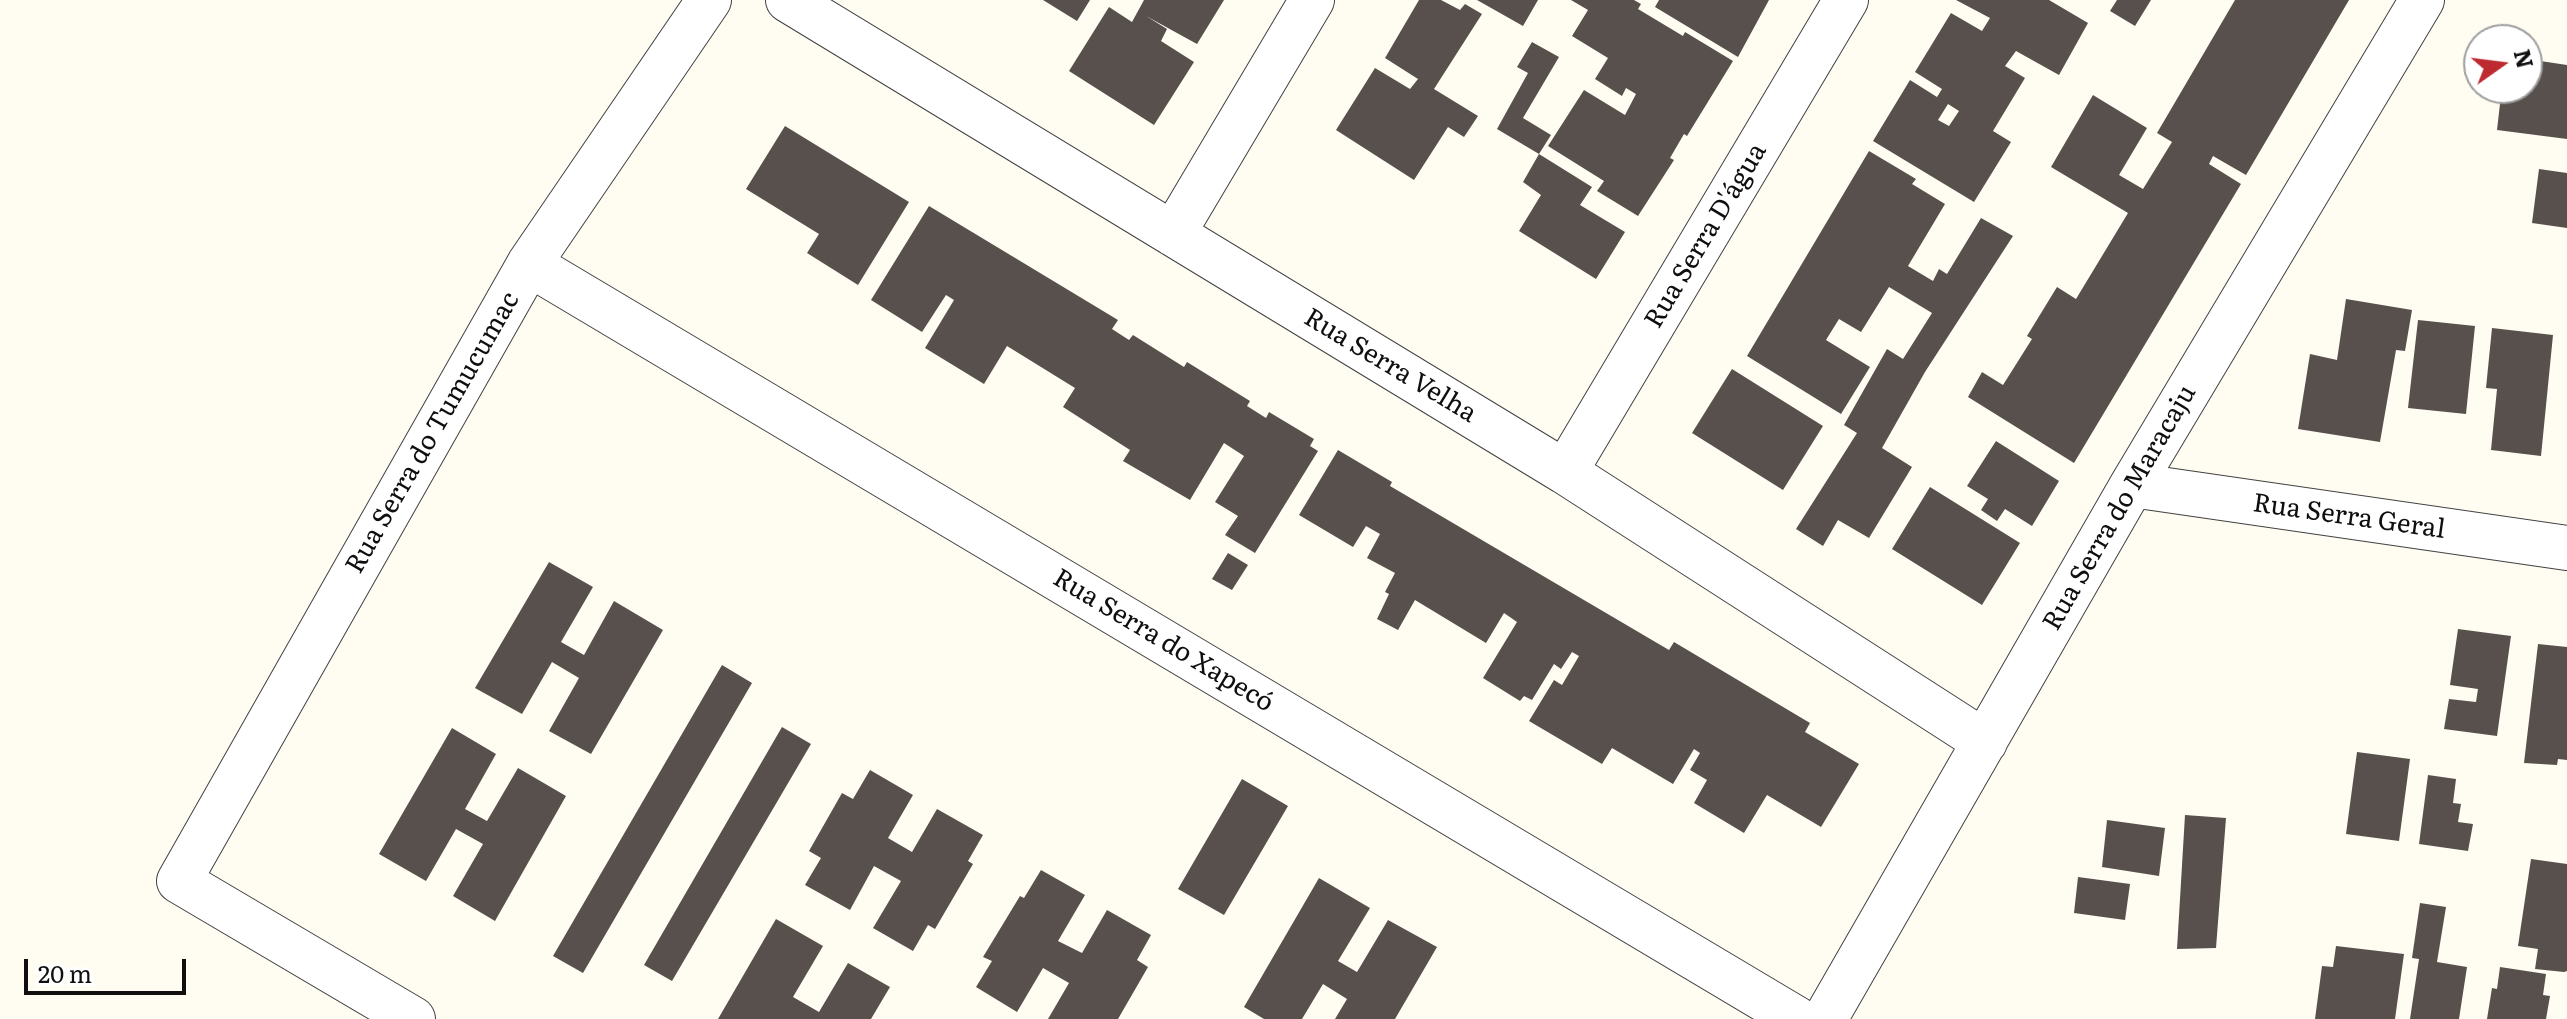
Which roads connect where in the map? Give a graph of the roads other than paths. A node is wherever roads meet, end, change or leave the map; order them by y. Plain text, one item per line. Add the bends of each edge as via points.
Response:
1 (709, 0) edge
2 (788, 0) edge
3 (1312, 0) edge
4 (1846, 0) edge
5 (2422, 0) edge
6 (1173, 234) junction
7 (529, 264) junction
8 (1565, 472) junction
9 (2132, 485) junction
10 (2567, 548) edge
11 (1985, 742) junction
12 (413, 1019) edge
13 (1797, 1019) edge
14 (1825, 1019) edge

1 - 7 street, Rua Serra do Tumucumac
2 - 6 street, Rua Serra Velha
3 - 6 street
4 - 8 street, Rua Serra D'água
5 - 9 street, Rua Serra do Maracaju
6 - 8 street, Rua Serra Velha
7 - 12 street, Rua Serra do Tumucumac via 179,881
7 - 13 street, Rua Serra do Xapecó
8 - 11 street, Rua Serra Velha
9 - 10 street, Rua Serra Geral
9 - 11 street, Rua Serra do Maracaju
11 - 14 street, Rua Serra do Maracaju

